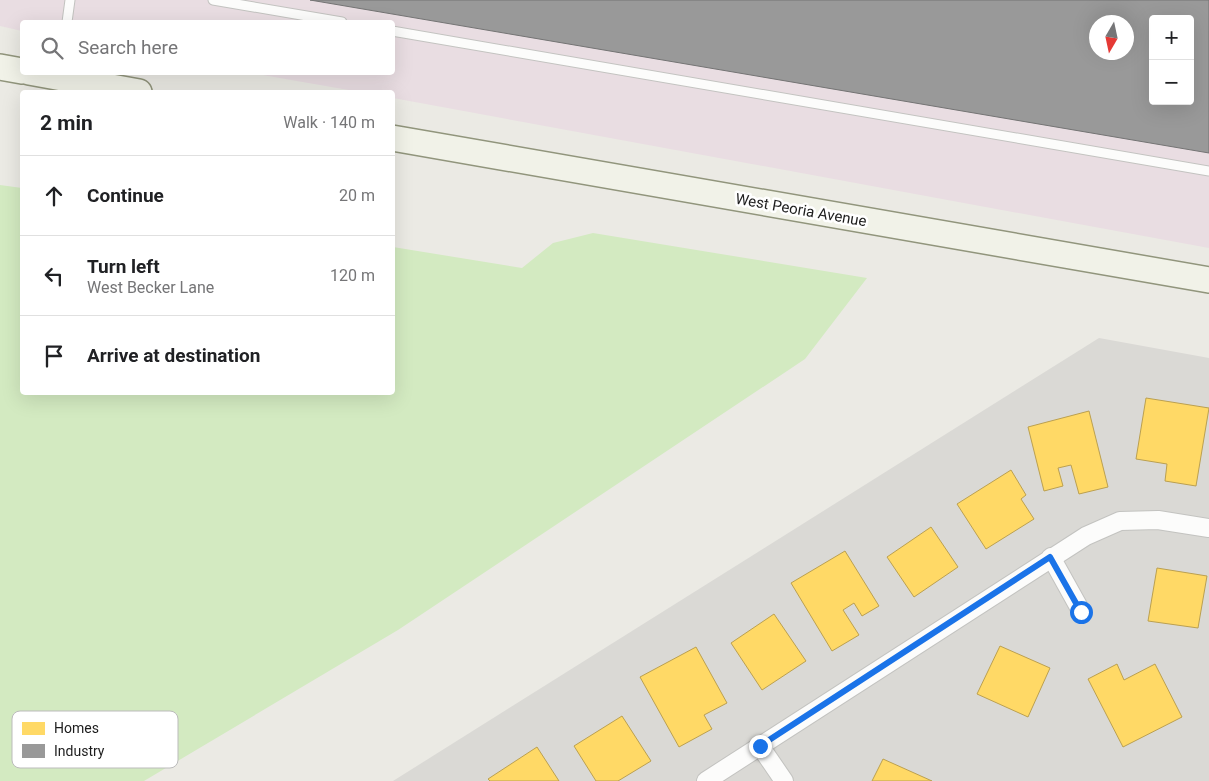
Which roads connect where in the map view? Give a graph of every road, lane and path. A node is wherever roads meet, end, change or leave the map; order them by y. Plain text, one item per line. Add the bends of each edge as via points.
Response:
1 (70, 0) edge
2 (213, 0) edge
3 (66, 20) edge
4 (330, 20) edge
5 (395, 32) edge
6 (0, 67) edge
7 (20, 71) edge
8 (56, 75) edge
9 (129, 90) edge
10 (395, 139) edge
11 (1209, 171) edge
12 (1209, 280) edge
13 (1209, 528) edge
14 (1050, 557) junction
15 (1081, 612) dead end
16 (760, 746) junction
17 (706, 781) edge
18 (784, 781) edge

1 - 3 lane
2 - 4 lane
5 - 11 lane
6 - 7 main road
8 - 9 main road
10 - 12 main road, West Peoria Avenue
13 - 14 street via 1158,520 1120,521
14 - 15 street
14 - 16 street
16 - 17 street
16 - 18 street

